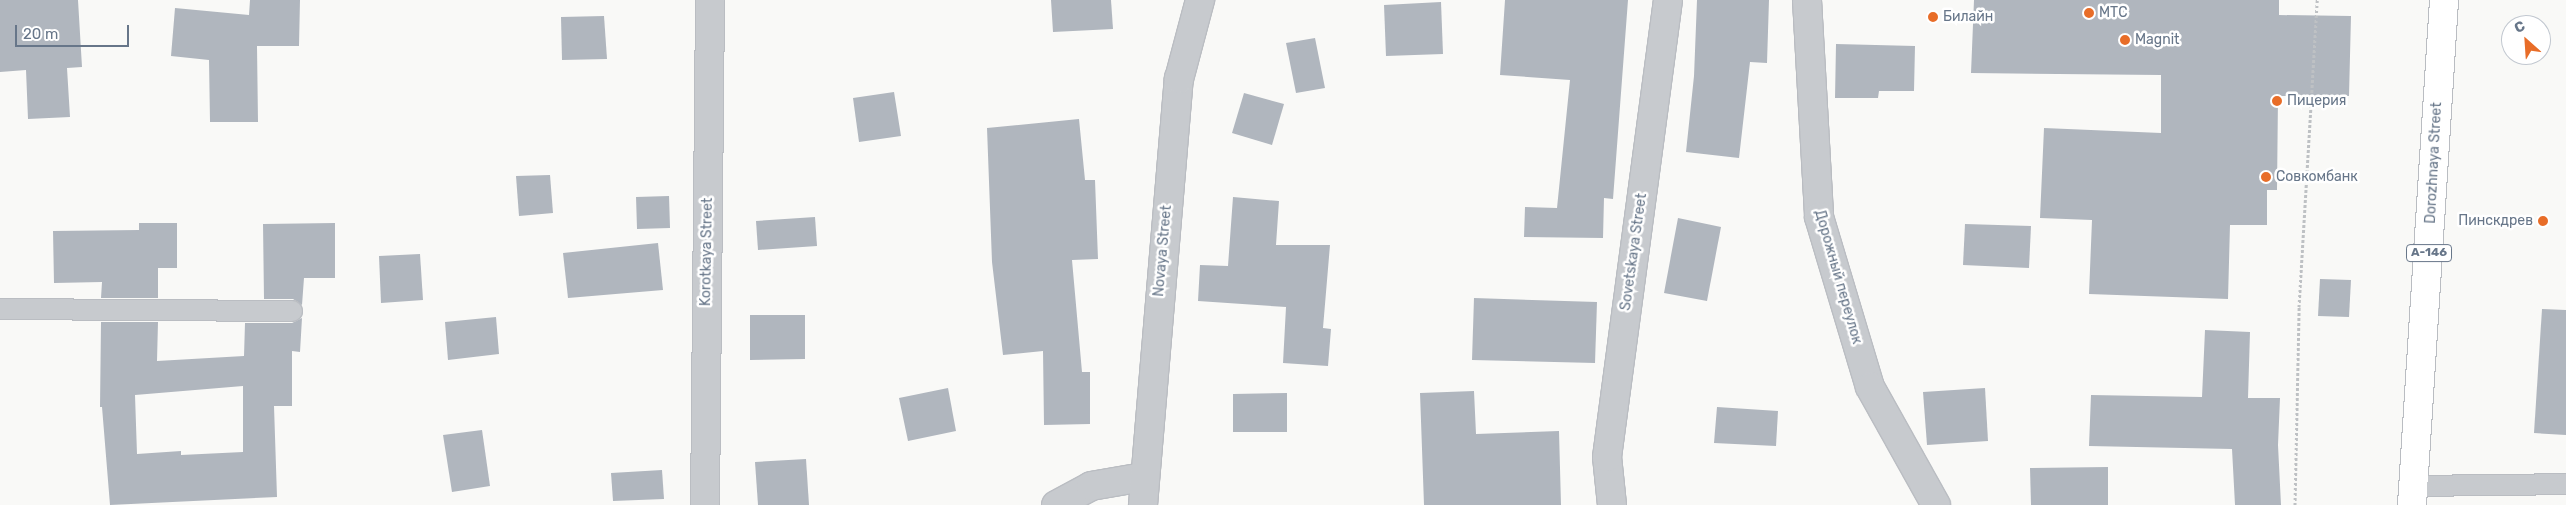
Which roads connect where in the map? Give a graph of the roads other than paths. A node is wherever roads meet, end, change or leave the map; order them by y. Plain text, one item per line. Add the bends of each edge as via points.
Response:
1 (710, 0) edge
2 (1200, 0) edge
3 (1668, 0) edge
4 (1807, 0) edge
5 (2444, 0) edge
6 (0, 309) edge
7 (292, 311) dead end
8 (1143, 477) junction
9 (2566, 484) edge
10 (2413, 496) edge
11 (705, 505) edge
12 (1056, 505) edge
13 (1143, 505) edge
14 (1612, 505) edge
15 (1936, 505) edge

1 - 11 street, Korotkaya Street
2 - 8 street, Novaya Street via 1179,79
3 - 14 street, Sovetskaya Street via 1607,457
4 - 15 street, Дорожный переулок via 1819,217 1870,387
5 - 10 main road, Dorozhnaya Street / А-146
6 - 7 lane
8 - 12 street via 1091,486
8 - 13 street, Novaya Street
9 - 10 lane

